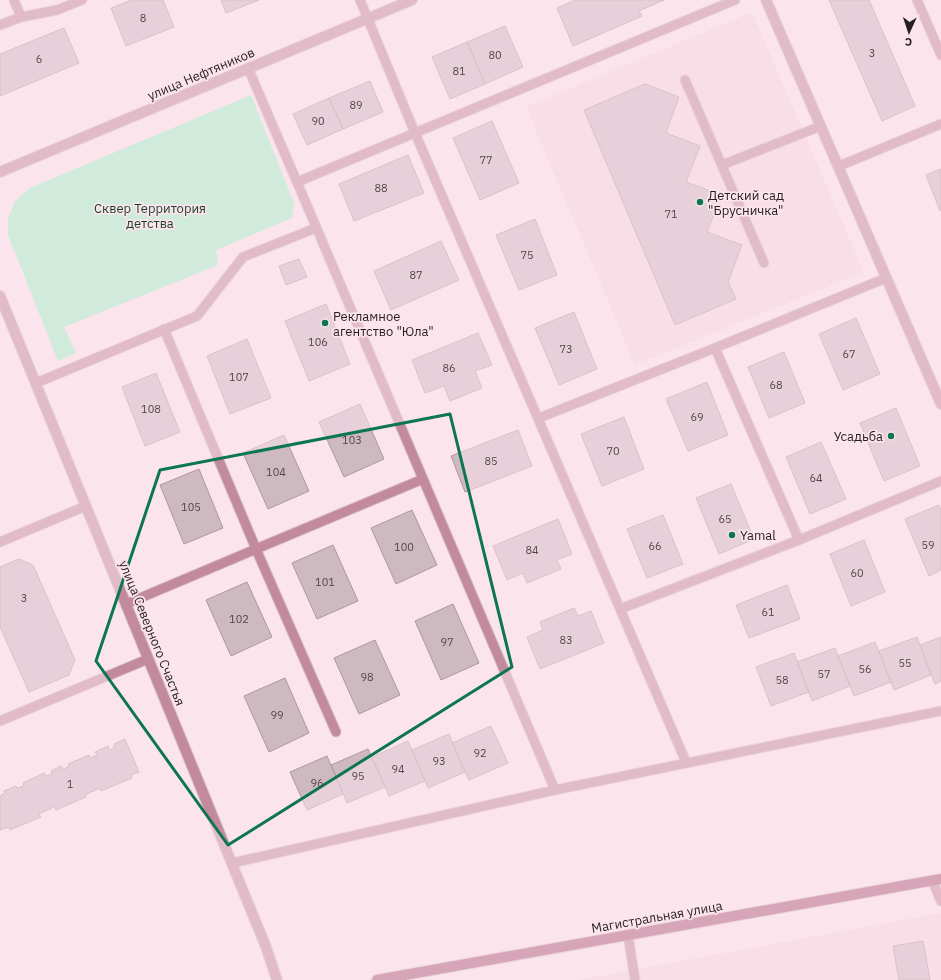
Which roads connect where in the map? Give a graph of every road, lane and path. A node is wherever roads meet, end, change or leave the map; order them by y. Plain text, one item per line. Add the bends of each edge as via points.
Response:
1 (14, 0) edge
2 (82, 0) edge
3 (360, 0) edge
4 (412, 0) edge
5 (734, 0) edge
6 (766, 0) edge
7 (917, 0) edge
8 (20, 17) junction
9 (368, 18) junction
10 (0, 25) edge
11 (941, 54) edge
12 (248, 68) junction
13 (685, 80) dead end
14 (941, 124) edge
15 (821, 126) junction
16 (415, 133) junction
17 (722, 165) junction
18 (839, 166) junction
19 (0, 172) edge
20 (297, 182) junction
21 (316, 228) junction
22 (764, 263) dead end
23 (886, 278) junction
24 (1, 302) edge
25 (164, 329) junction
26 (714, 348) junction
27 (36, 383) junction
28 (941, 404) edge
29 (539, 418) junction
30 (423, 479) junction
31 (941, 481) edge
32 (86, 506) junction
33 (799, 540) junction
34 (0, 542) edge
35 (256, 549) junction
36 (126, 604) junction
37 (620, 608) junction
38 (148, 659) junction
39 (941, 711) edge
40 (0, 721) edge
41 (336, 732) dead end
42 (686, 762) junction
43 (555, 790) junction
44 (232, 863) junction
45 (937, 880) edge
46 (941, 901) edge
47 (628, 935) junction
48 (277, 980) edge
49 (377, 980) edge
50 (636, 980) edge

1 - 8 lane
2 - 8 lane via 57,10
3 - 9 lane
4 - 9 street, улица Нефтяников
5 - 16 lane
6 - 15 street
7 - 11 lane
8 - 10 lane
9 - 12 street, улица Нефтяников
9 - 16 lane
12 - 19 street, улица Нефтяников
12 - 20 lane
13 - 17 lane
14 - 18 lane
15 - 17 lane
15 - 18 street
16 - 20 lane
16 - 29 lane
17 - 22 lane
18 - 23 street
20 - 21 lane
21 - 25 lane via 243,257 197,316
21 - 30 lane
23 - 26 lane
23 - 28 street
24 - 27 street, улица Северного Счастья
25 - 27 lane
25 - 35 lane
26 - 29 lane
26 - 33 lane
27 - 32 street, улица Северного Счастья
29 - 37 lane
30 - 35 lane
30 - 43 lane
31 - 33 lane
32 - 34 lane
32 - 36 street, улица Северного Счастья
33 - 37 lane
35 - 36 lane
35 - 41 lane
36 - 38 street, улица Северного Счастья
37 - 42 lane
38 - 40 lane
38 - 44 street, улица Северного Счастья
39 - 42 lane
42 - 43 lane
43 - 44 lane
44 - 48 street, улица Северного Счастья
45 - 46 lane
45 - 47 main road, Магистральная улица
47 - 49 main road, Магистральная улица
47 - 50 lane

